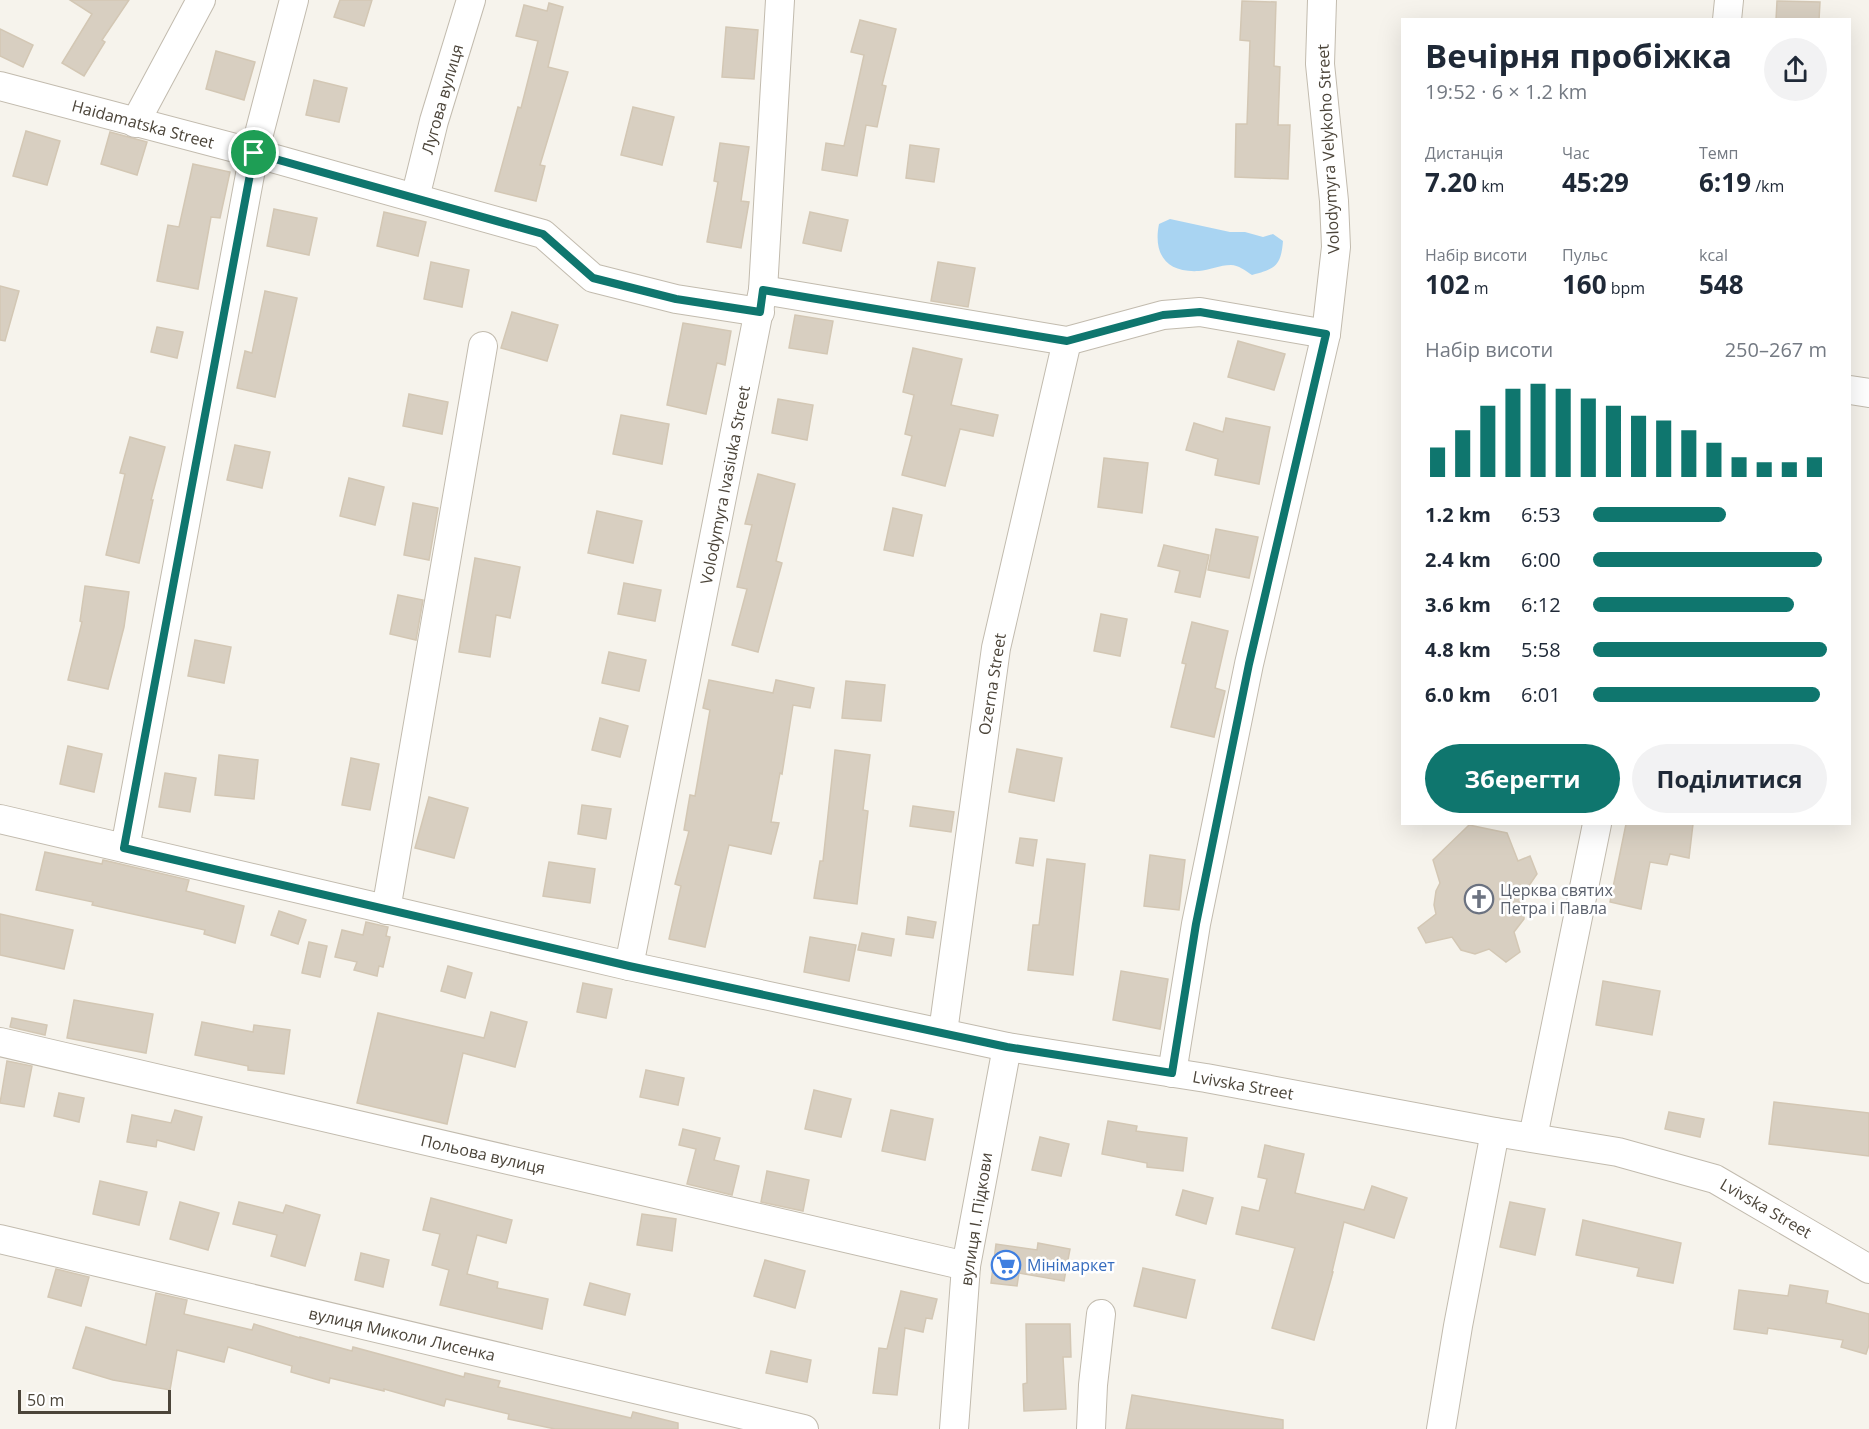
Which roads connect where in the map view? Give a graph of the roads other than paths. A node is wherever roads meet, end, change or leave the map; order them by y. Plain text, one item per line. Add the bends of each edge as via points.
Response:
1 (201, 0) edge
2 (294, 0) edge
3 (471, 0) edge
4 (780, 0) edge
5 (1322, 0) edge
6 (1729, 0) edge
7 (1727, 18) edge
8 (0, 86) edge
9 (135, 123) junction
10 (254, 153) junction
11 (415, 198) junction
12 (761, 301) junction
13 (1326, 334) junction
14 (1067, 341) junction
15 (483, 346) dead end
16 (1851, 390) edge
17 (1869, 393) edge
18 (0, 819) edge
19 (1597, 825) edge
20 (124, 848) junction
21 (386, 910) junction
22 (629, 966) junction
23 (943, 1032) junction
24 (0, 1042) edge
25 (1007, 1047) junction
26 (1172, 1073) junction
27 (1496, 1132) junction
28 (1533, 1137) junction
29 (0, 1239) edge
30 (966, 1266) junction
31 (1869, 1269) edge
32 (1101, 1314) dead end
33 (804, 1429) edge
34 (954, 1429) edge
35 (1091, 1429) edge
36 (1441, 1429) edge

1 - 9 street
2 - 10 street
3 - 11 street, Лугова вулиця
4 - 12 street, Volodymyra Ivasiuka Street
5 - 13 street, Volodymyra Velykoho Street via 1320,64 1336,247
6 - 7 street
8 - 9 street, Haidamatska Street
9 - 10 street, Haidamatska Street
10 - 11 street, Haidamatska Street
10 - 20 street
11 - 12 street, Haidamatska Street via 543,234 593,278 676,299
12 - 14 street, Haidamatska Street
12 - 22 street, Volodymyra Ivasiuka Street
13 - 14 street via 1200,312 1163,315
13 - 26 street, Volodymyra Velykoho Street via 1249,664 1196,924
14 - 23 street, Ozerna Street via 996,648
15 - 21 street
16 - 17 street
18 - 20 street, Lvivska Street
19 - 28 street
20 - 21 street, Lvivska Street
21 - 22 street, Lvivska Street
22 - 23 street, Lvivska Street
23 - 25 street, Lvivska Street
24 - 30 street, Польова вулиця
25 - 26 street, Lvivska Street
25 - 30 street, вулиця І. Підкови
26 - 27 street, Lvivska Street
27 - 28 street, Lvivska Street
27 - 36 street
28 - 31 street, Lvivska Street via 1618,1152 1715,1179
29 - 33 street, вулиця Миколи Лисенка
30 - 34 street, вулиця І. Підкови
32 - 35 street

